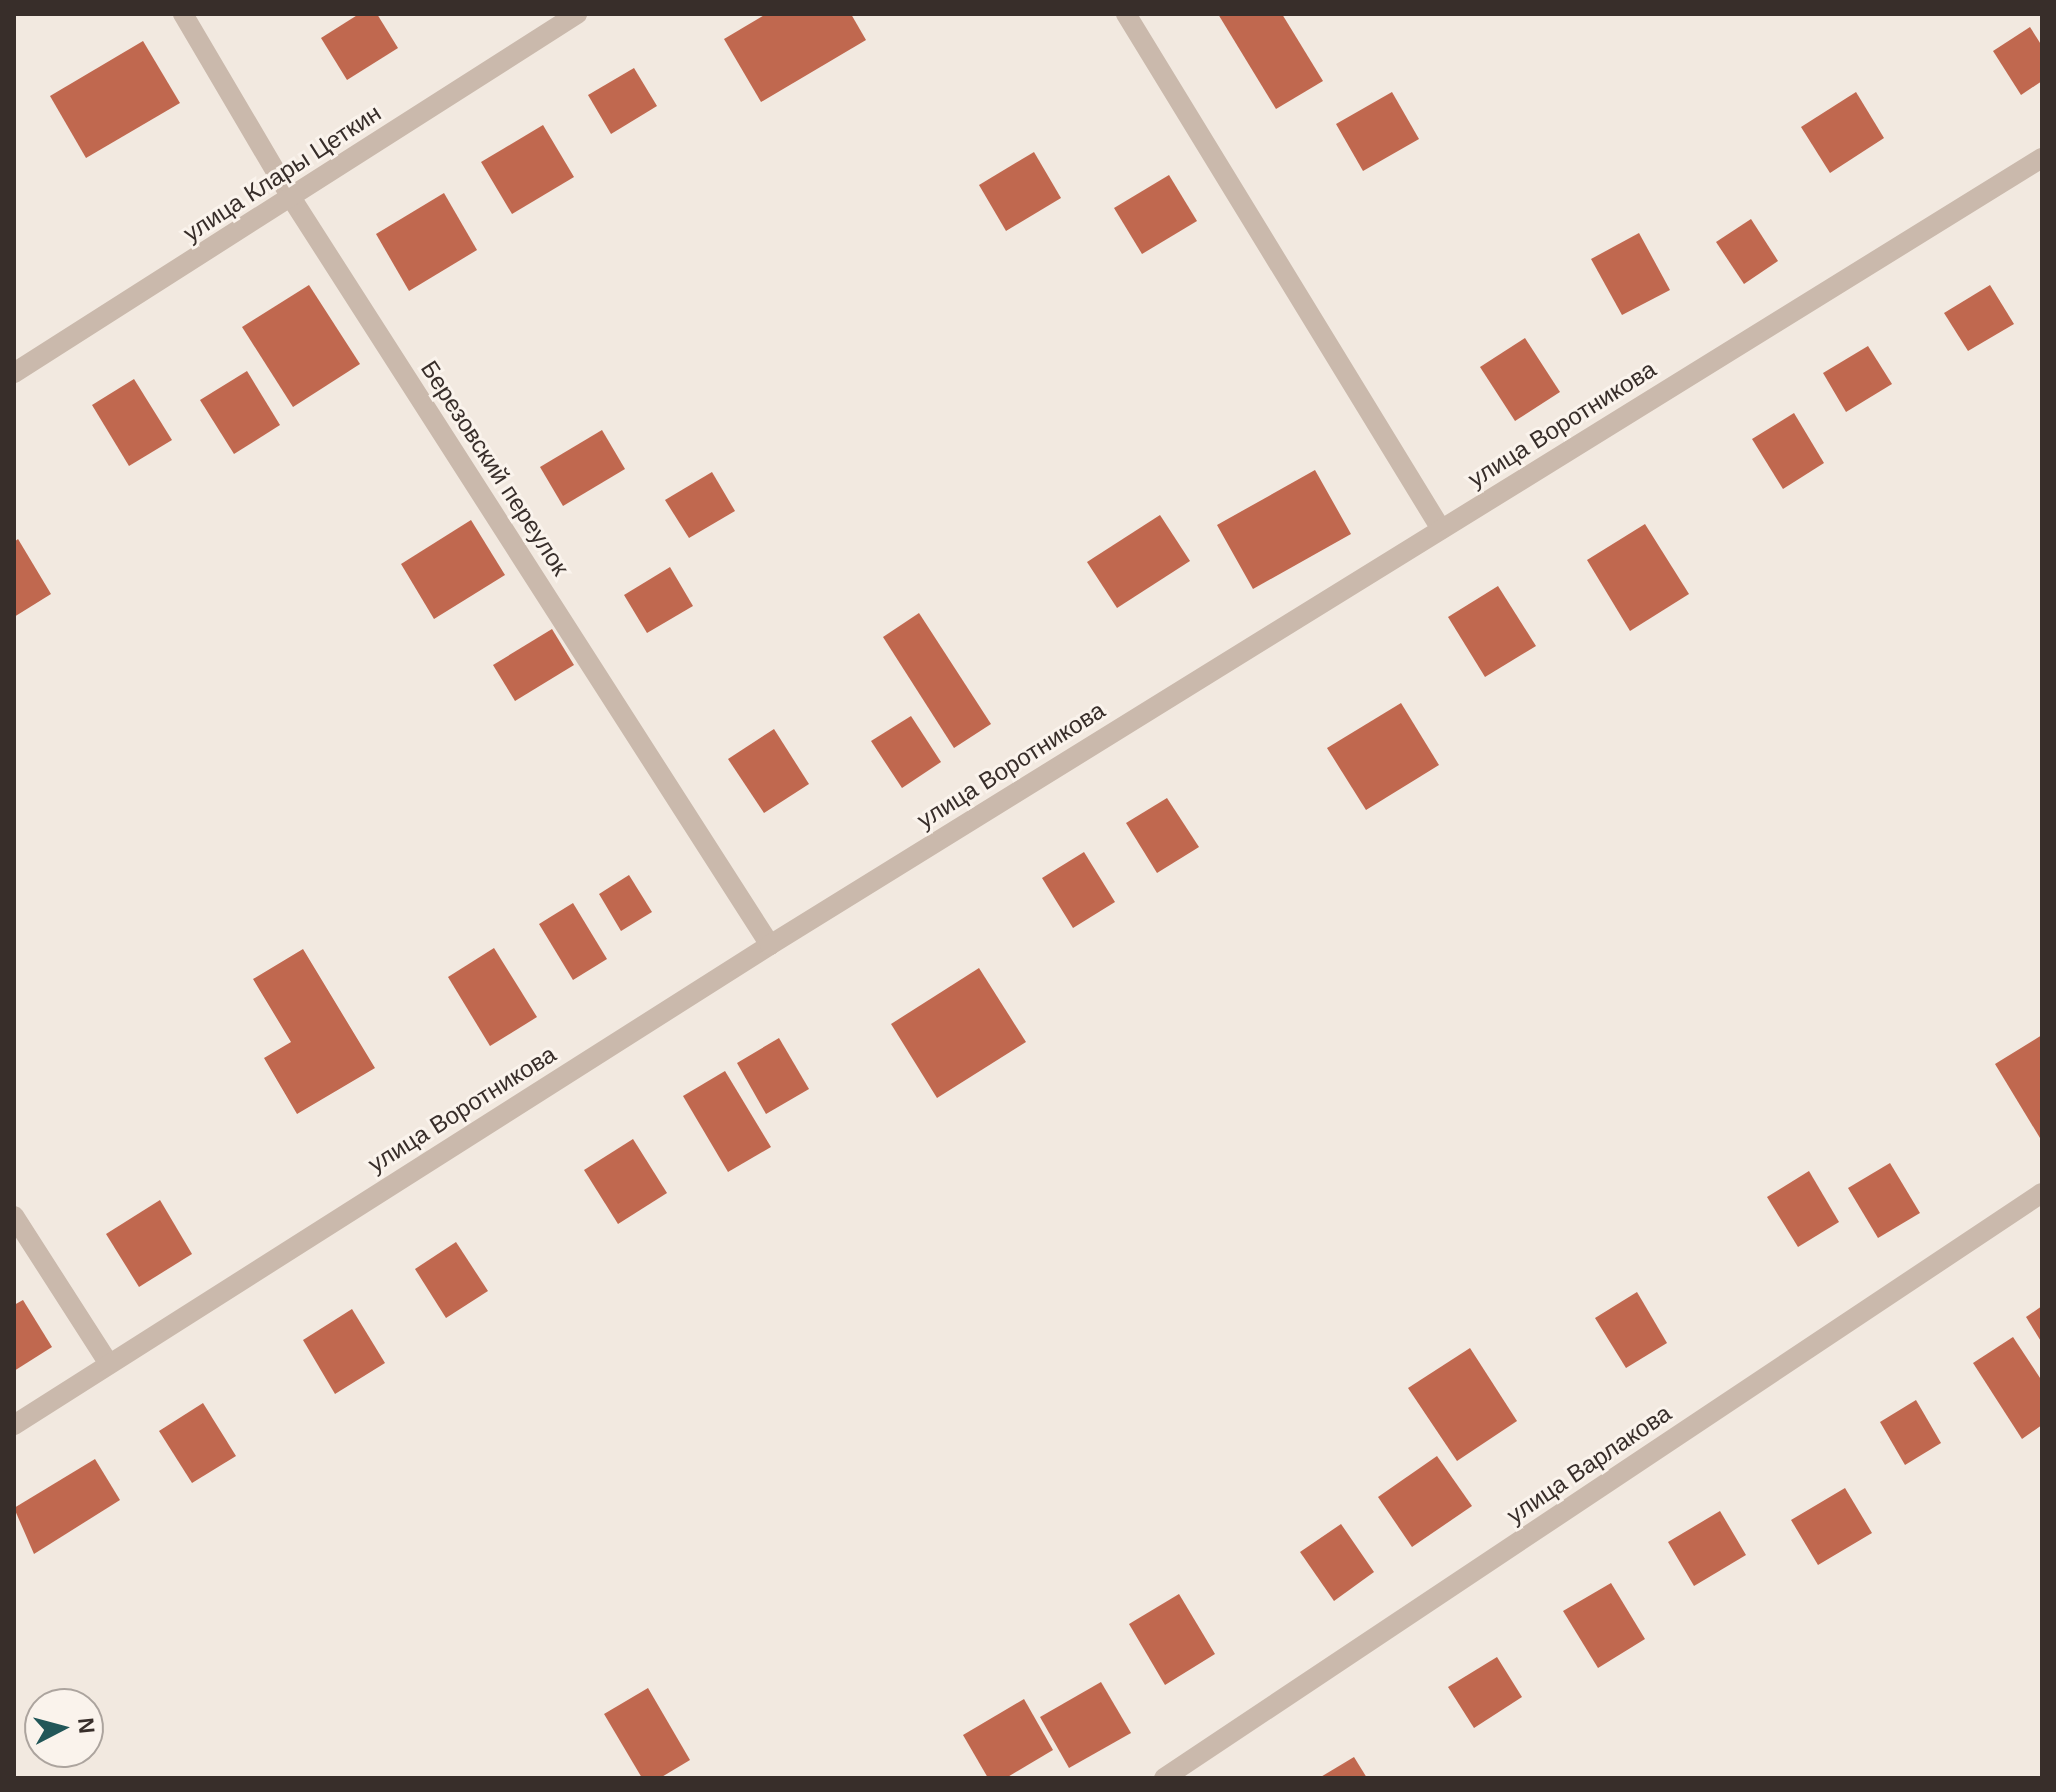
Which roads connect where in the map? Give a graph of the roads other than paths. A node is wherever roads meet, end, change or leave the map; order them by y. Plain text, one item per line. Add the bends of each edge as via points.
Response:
1 (183, 14) edge
2 (577, 14) edge
3 (1126, 14) edge
4 (2042, 158) edge
5 (292, 199) junction
6 (14, 373) edge
7 (1441, 529) junction
8 (770, 945) junction
9 (2042, 1193) edge
10 (14, 1216) edge
11 (109, 1364) junction
12 (14, 1425) edge
13 (1164, 1778) edge

1 - 5 street, Березовский переулок
2 - 5 street, улица Клары Цеткин
3 - 7 street
4 - 7 street, улица Воротникова
5 - 6 street, улица Клары Цеткин
5 - 8 street, Березовский переулок
7 - 8 street, улица Воротникова
8 - 11 street, улица Воротникова
9 - 13 street, улица Варлакова
10 - 11 street
11 - 12 street, улица Воротникова

